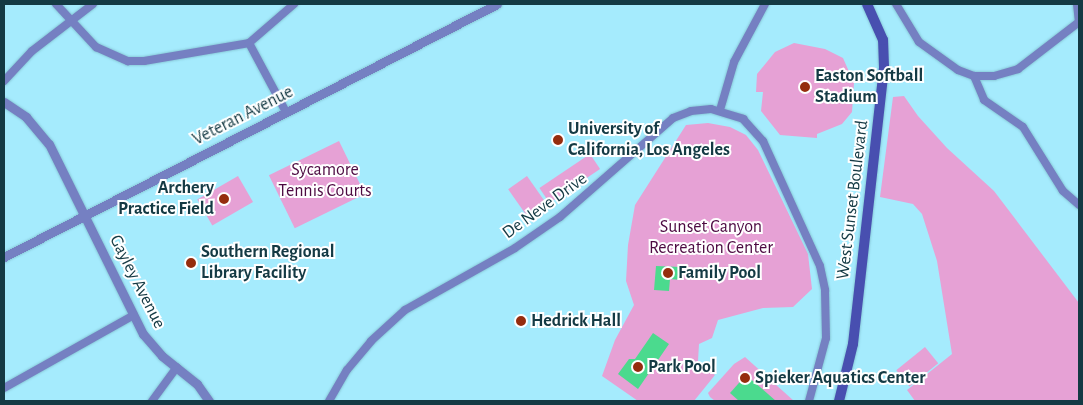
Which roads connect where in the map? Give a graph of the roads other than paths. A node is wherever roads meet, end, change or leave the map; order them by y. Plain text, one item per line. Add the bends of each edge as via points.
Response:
1 (56, 4) edge
2 (93, 4) edge
3 (294, 4) edge
4 (497, 4) edge
5 (765, 4) edge
6 (867, 4) edge
7 (896, 4) edge
8 (1077, 4) edge
9 (70, 20) junction
10 (1079, 22) edge
11 (249, 43) junction
12 (974, 76) junction
13 (4, 81) edge
14 (4, 102) edge
15 (720, 110) junction
16 (286, 112) junction
17 (1079, 205) edge
18 (84, 215) junction
19 (4, 257) edge
20 (134, 315) junction
21 (177, 367) junction
22 (4, 388) edge
23 (152, 401) edge
24 (209, 401) edge
25 (329, 401) edge
26 (809, 401) edge
27 (839, 401) edge

1 - 9 street
2 - 9 street
3 - 11 street
4 - 16 street, Veteran Avenue
5 - 15 street via 734,62
6 - 27 main road, West Sunset Boulevard via 882,40 884,67 853,344
7 - 12 street via 920,42 958,70
8 - 10 street
9 - 11 street via 96,48 128,61
9 - 13 street via 32,51
10 - 12 street via 1018,69 994,76
11 - 16 street
12 - 17 street via 984,100 1022,128 1063,192
14 - 18 street, Gayley Avenue via 26,117 49,144
15 - 25 street, De Neve Drive via 691,111 662,128 596,190 560,217 515,248 405,310 371,341 347,370
15 - 26 street, De Neve Drive via 743,119 763,141 820,266 825,290 826,338
16 - 18 street, Veteran Avenue
18 - 19 street, Veteran Avenue
18 - 20 street, Gayley Avenue
20 - 21 street, Gayley Avenue via 153,348
20 - 22 street
21 - 23 street
21 - 24 street, Gayley Avenue via 197,384

